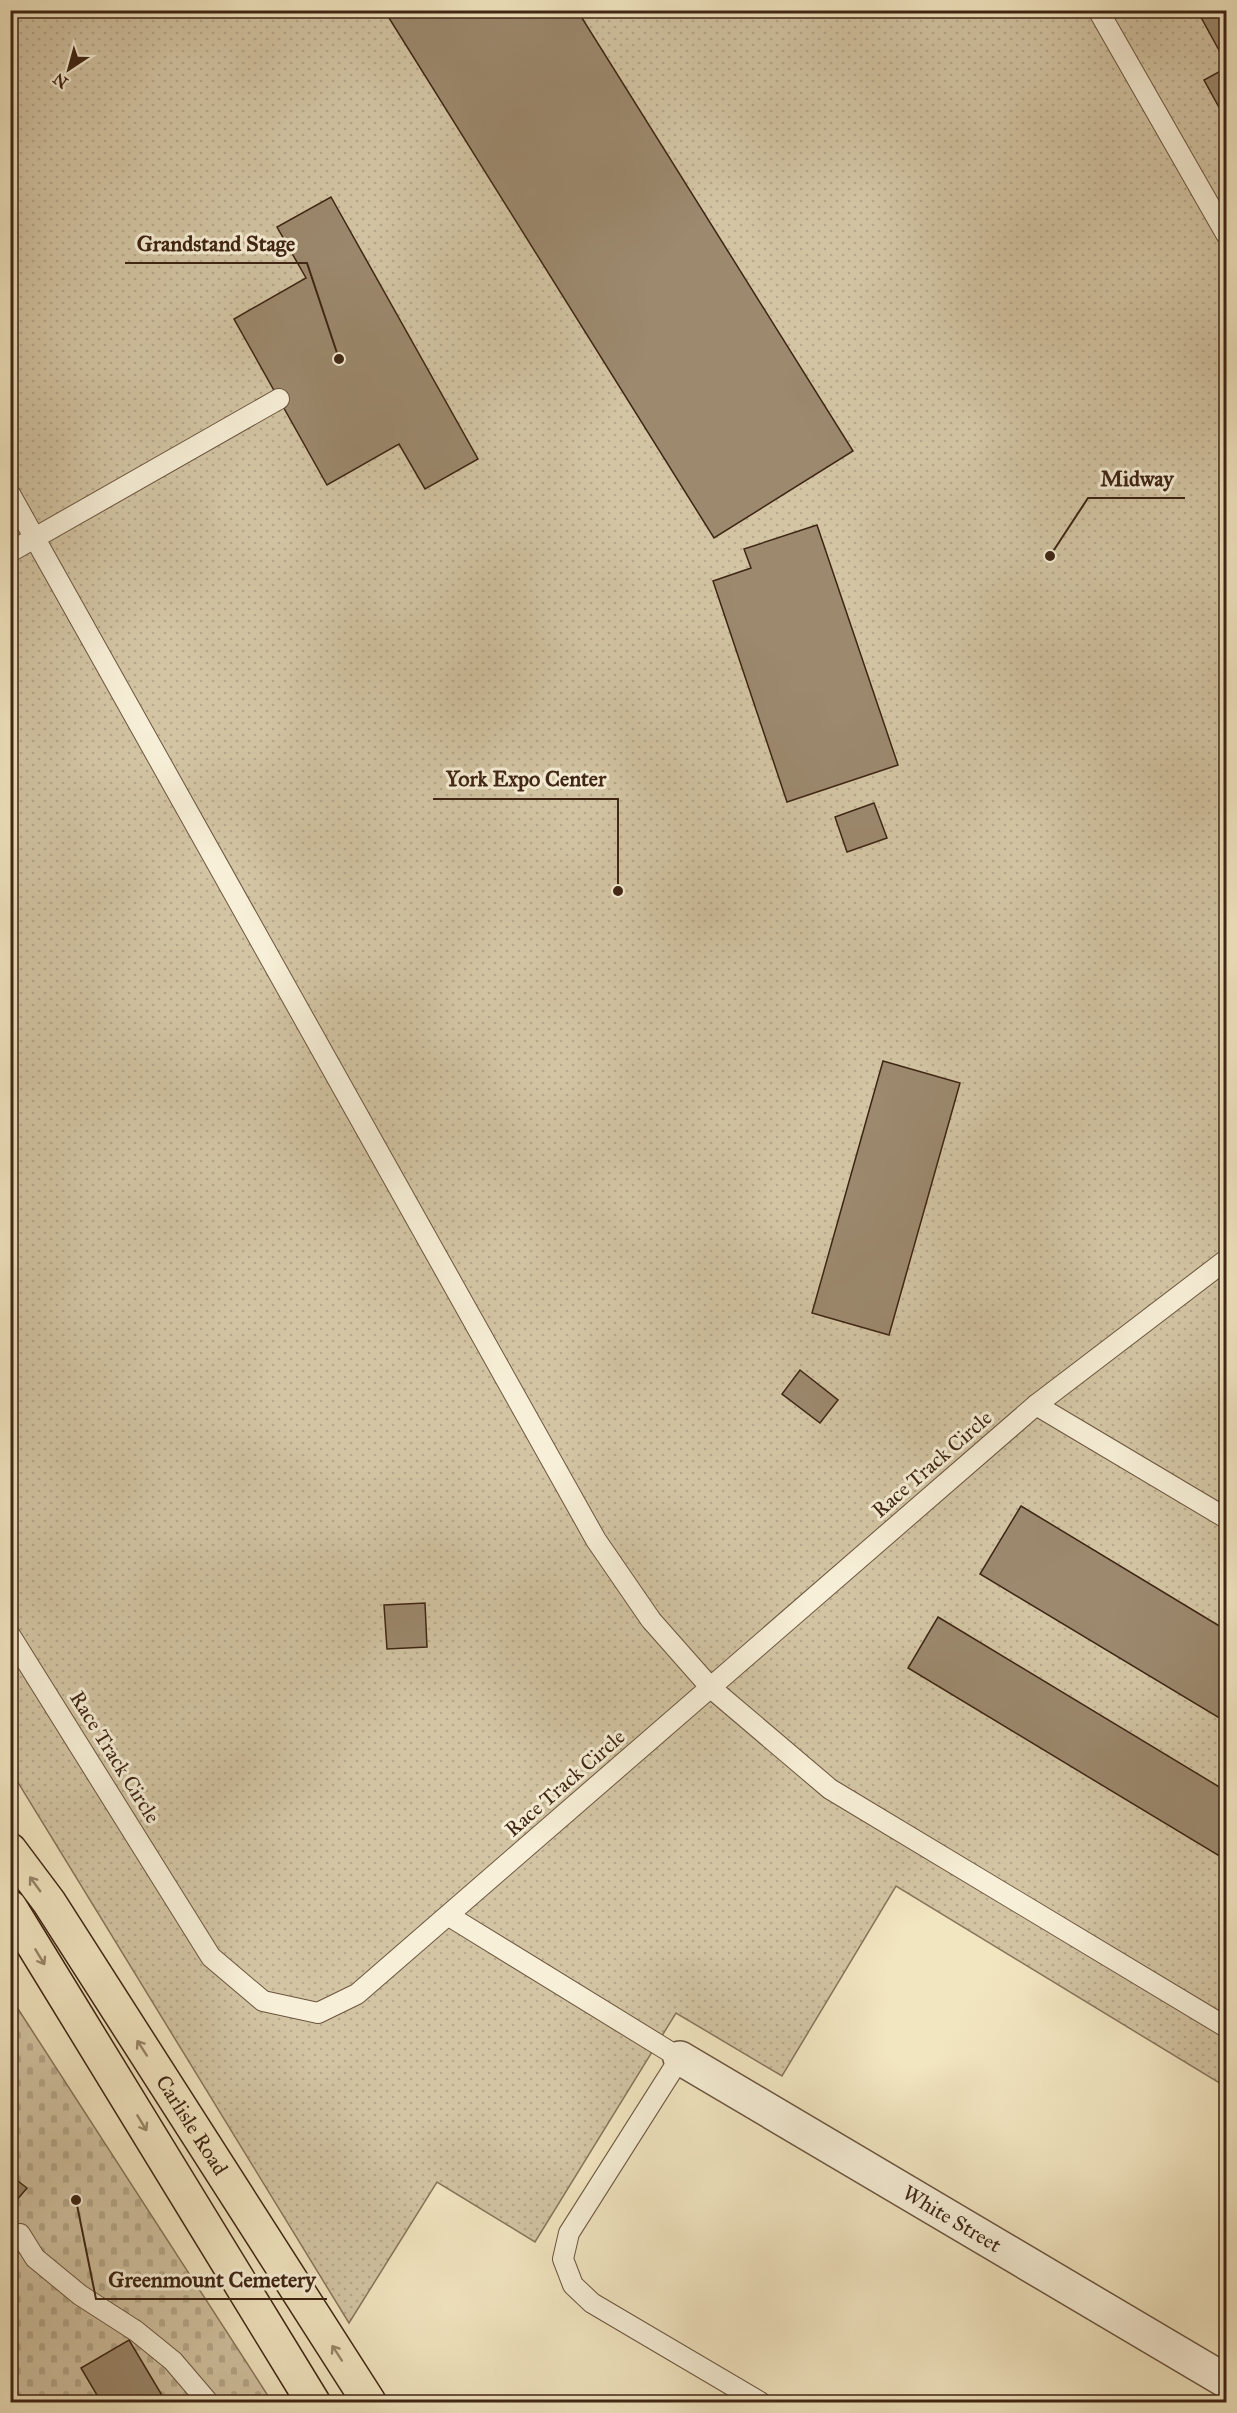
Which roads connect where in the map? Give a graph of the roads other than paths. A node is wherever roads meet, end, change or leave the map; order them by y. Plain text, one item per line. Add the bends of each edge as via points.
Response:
1 (1098, 10) edge
2 (1227, 234) edge
3 (279, 399) dead end
4 (10, 494) edge
5 (36, 538) junction
6 (10, 552) edge
7 (1227, 1260) edge
8 (1036, 1405) junction
9 (1227, 1518) edge
10 (10, 1635) edge
11 (711, 1688) junction
12 (10, 1850) edge
13 (12, 1915) edge
14 (448, 1916) junction
15 (1227, 2027) edge
16 (680, 2058) junction
17 (20, 2234) dead end
18 (238, 2280) junction
19 (1227, 2381) edge
20 (208, 2403) edge
21 (313, 2403) edge
22 (327, 2403) edge
23 (369, 2403) edge
24 (760, 2403) edge

1 - 2 lane
3 - 5 lane
4 - 5 lane
5 - 6 lane
5 - 11 lane via 596,1540 651,1620
7 - 8 lane, Race Track Circle
8 - 9 lane
8 - 11 lane, Race Track Circle
10 - 14 lane, Race Track Circle via 211,1957 263,2001 318,2013 357,1994
11 - 14 lane, Race Track Circle
11 - 15 lane via 830,1789
23 -> 12 main road, Carlisle Road via 49,1902
13 -> 18 main road, Carlisle Road
14 - 16 lane
16 - 19 street, White Street
16 - 24 lane via 569,2233 562,2259 573,2285 592,2302
17 - 20 lane via 35,2258 172,2361
18 - 21 main road, Carlisle Road
18 - 22 main road

